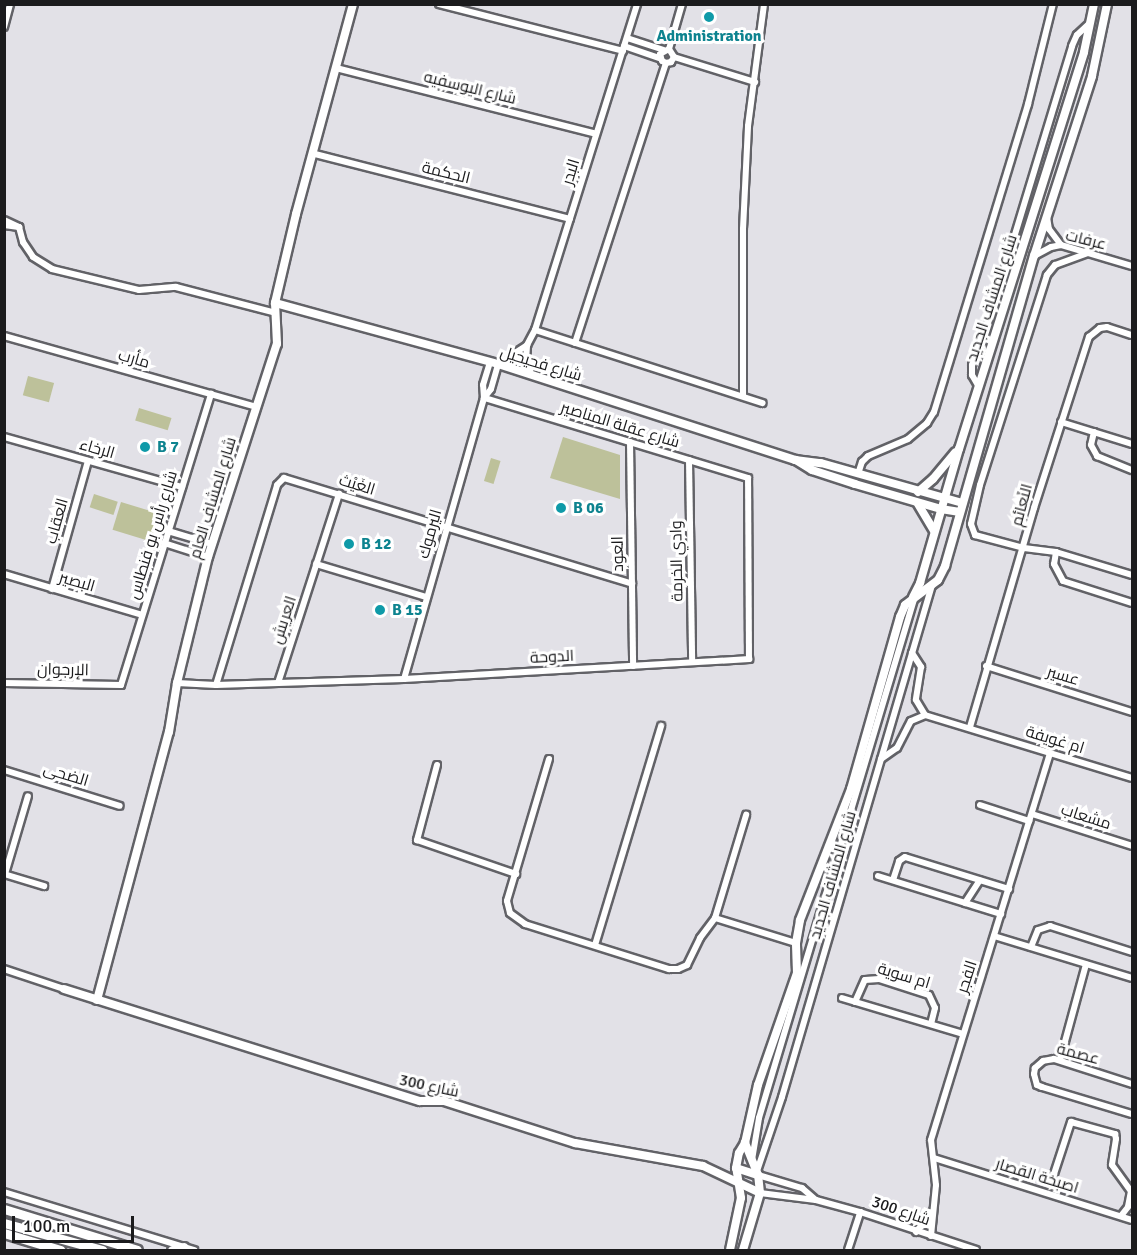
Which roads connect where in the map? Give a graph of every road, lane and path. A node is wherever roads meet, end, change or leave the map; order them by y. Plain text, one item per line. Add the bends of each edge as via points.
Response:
1 (10, 4) edge
2 (353, 4) edge
3 (439, 4) edge
4 (637, 4) edge
5 (681, 4) edge
6 (764, 4) edge
7 (1053, 4) edge
8 (1094, 4) edge
9 (1107, 4) edge
10 (1091, 23) junction
11 (4, 27) edge
12 (627, 38) junction
13 (624, 49) junction
14 (666, 49) junction
15 (674, 57) junction
16 (663, 61) junction
17 (336, 68) junction
18 (755, 82) junction
19 (596, 134) junction
20 (315, 154) junction
21 (1046, 173) junction
22 (1047, 214) junction
23 (570, 219) junction
24 (4, 220) edge
25 (4, 225) edge
26 (19, 226) junction
27 (1040, 237) junction
28 (1061, 245) junction
29 (1088, 253) junction
30 (1034, 256) junction
31 (1132, 266) edge
32 (275, 303) junction
33 (276, 314) junction
34 (536, 330) junction
35 (1132, 335) edge
36 (4, 336) edge
37 (575, 343) junction
38 (527, 345) junction
39 (490, 362) junction
40 (498, 364) junction
41 (531, 374) junction
42 (997, 382) junction
43 (979, 387) junction
44 (1011, 387) junction
45 (211, 394) junction
46 (743, 396) junction
47 (484, 398) junction
48 (763, 403) dead end
49 (256, 407) junction
50 (1061, 422) junction
51 (1094, 432) junction
52 (4, 437) edge
53 (630, 442) junction
54 (1132, 444) edge
55 (959, 449) junction
56 (88, 460) junction
57 (689, 460) junction
58 (795, 460) junction
59 (1132, 470) edge
60 (858, 474) junction
61 (748, 478) joint
62 (182, 487) junction
63 (918, 492) junction
64 (339, 494) junction
65 (944, 499) junction
66 (917, 503) junction
67 (962, 503) junction
68 (940, 509) junction
69 (960, 512) junction
70 (446, 528) junction
71 (168, 531) junction
72 (934, 531) junction
73 (164, 543) junction
74 (212, 544) junction
75 (1024, 548) junction
76 (1056, 552) junction
77 (208, 557) junction
78 (316, 564) junction
79 (4, 574) edge
80 (1132, 575) edge
81 (632, 584) junction
82 (932, 585) junction
83 (52, 589) junction
84 (426, 597) junction
85 (914, 597) junction
86 (1132, 603) edge
87 (142, 615) junction
88 (912, 653) junction
89 (692, 662) junction
90 (633, 666) junction
91 (986, 666) junction
92 (404, 679) junction
93 (4, 683) edge
94 (177, 683) junction
95 (278, 683) junction
96 (121, 685) joint
97 (216, 685) junction
98 (1132, 712) edge
99 (925, 715) junction
100 (661, 726) dead end
101 (970, 727) junction
102 (1050, 753) junction
103 (549, 759) dead end
104 (881, 759) junction
105 (437, 765) dead end
106 (4, 770) edge
107 (1132, 778) edge
108 (28, 796) dead end
109 (120, 806) dead end
110 (980, 806) dead end
111 (1032, 814) junction
112 (746, 815) dead end
113 (1029, 821) junction
114 (1132, 846) edge
115 (5, 874) edge
116 (516, 874) junction
117 (878, 876) dead end
118 (893, 880) junction
119 (980, 880) junction
120 (44, 886) dead end
121 (1009, 889) junction
122 (965, 903) junction
123 (1001, 914) junction
124 (715, 918) junction
125 (994, 936) junction
126 (796, 943) junction
127 (595, 945) junction
128 (1031, 947) junction
129 (1132, 952) edge
130 (1086, 964) junction
131 (4, 969) edge
132 (1132, 978) edge
133 (64, 988) joint
134 (842, 998) dead end
135 (97, 1000) junction
136 (855, 1002) junction
137 (931, 1024) junction
138 (963, 1034) junction
139 (1060, 1060) junction
140 (1132, 1084) edge
141 (1132, 1114) edge
142 (744, 1143) junction
143 (934, 1158) junction
144 (752, 1162) junction
145 (736, 1168) junction
146 (758, 1173) junction
147 (1054, 1174) dead end
148 (741, 1186) junction
149 (4, 1192) edge
150 (760, 1193) junction
151 (816, 1200) junction
152 (860, 1212) junction
153 (932, 1212) junction
154 (7, 1216) edge
155 (1121, 1216) junction
156 (1132, 1220) edge
157 (916, 1232) junction
158 (5, 1235) edge
159 (930, 1236) junction
160 (184, 1247) junction
161 (60, 1251) edge
162 (102, 1251) edge
163 (137, 1251) edge
164 (172, 1251) edge
165 (194, 1251) edge
166 (730, 1251) edge
167 (744, 1251) edge
168 (848, 1251) edge
169 (976, 1251) edge

1 - 11 street
2 - 17 street, شارع المشاف العام
3 - 13 street
4 - 12 street, البدر
5 - 14 street
6 - 18 street
7 - 60 street via 1031,93 934,412 908,439 868,456
8 - 10 street, شارع المشاف الجديد
9 - 22 street, شارع المشاف الجديد via 1095,65
10 - 21 street, شارع المشاف الجديد
10 - 43 street via 1077,35 1072,46 972,365 972,375
12 - 13 street, البدر
12 - 14 street
13 - 16 street
13 - 19 street, البدر
14 - 15 street
14 - 16 street
15 - 16 street via 671,62
15 - 18 street
16 - 37 street
17 - 19 street, شارع اليوسفيه
17 - 20 street, شارع المشاف العام
18 - 46 street via 748,126 743,229
19 - 23 street, البدر
20 - 23 street, الحكمة
20 - 32 street, شارع المشاف العام
21 - 27 street via 1034,226
21 - 43 street, شارع المشاف الجديد
22 - 27 street, شارع المشاف الجديد
22 - 28 street via 1049,229
23 - 34 street, البدر
24 - 26 street
25 - 26 street
26 - 33 street via 27,250 52,269 139,290 176,287
27 - 30 street, شارع المشاف الجديد
28 - 29 street, عرفات
28 - 30 street, عرفات
29 - 31 street, عرفات
29 - 44 street via 1050,270
30 - 42 street, شارع المشاف الجديد
32 - 33 street, شارع المشاف العام
32 - 39 street, شارع فحيحيل
33 - 49 street, شارع المشاف العام via 276,344
34 - 37 street
34 - 38 street, البدر
35 - 50 street, النًعائم via 1107,327 1093,331
36 - 45 street, مأرب
37 - 46 street
38 - 40 street, البدر
38 - 41 street via 526,361
39 - 40 street, شارع فحيحيل
39 - 47 street, اليرموك
40 - 41 street, شارع فحيحيل
40 - 47 street, اليرموك via 491,389
41 - 58 street, شارع فحيحيل
42 - 44 street
42 - 67 street, شارع المشاف الجديد
43 - 55 street, شارع المشاف الجديد
44 - 75 street via 971,524 975,535
45 - 49 street, مأرب
45 - 62 street, شارع رأس بو فنطاس
46 - 48 street
47 - 53 street, شارع عقلة المناصير
47 - 70 street, اليرموك
49 - 74 street, شارع المشاف العام
50 - 51 street
50 - 75 street, النًعائم
51 - 54 street
51 - 59 street via 1092,445 1097,456
52 - 56 street, الرخاء
53 - 57 street, شارع عقلة المناصير
53 - 81 street, العود
55 - 63 street
55 - 65 street, شارع المشاف الجديد
56 - 62 street, الرخاء
56 - 83 street, العقاب
57 - 61 street, شارع عقلة المناصير
57 - 89 street, وادي الخرمة
58 - 60 street, شارع فحيحيل via 815,461
58 - 66 street, شارع فحيحيل via 812,470
60 - 63 street, شارع فحيحيل
61 - 89 street, الدوحة via 749,659
62 - 71 street, شارع رأس بو فنطاس
63 - 65 street, شارع فحيحيل
64 - 70 street, الغَيْث
64 - 78 street, العريش
64 - 97 street, الغَيْث via 287,478 278,482
65 - 67 street, شارع فحيحيل
65 - 68 street, شارع المشاف الجديد
66 - 68 street, شارع فحيحيل
66 - 72 street
67 - 69 street, شارع المشاف الجديد
68 - 69 street, شارع فحيحيل
68 - 72 street, شارع المشاف الجديد
69 - 82 street, شارع المشاف الجديد via 944,572
70 - 81 street, الغَيْث
70 - 84 street, اليرموك
71 - 73 street, شارع رأس بو فنطاس
71 - 74 street
72 - 85 street, شارع المشاف الجديد
73 - 77 street
73 - 87 street, شارع رأس بو فنطاس
74 - 77 street, شارع المشاف العام
75 - 76 street
75 - 91 street, النًعائم
76 - 80 street
76 - 86 street via 1056,570 1063,580
77 - 94 street, شارع المشاف العام
78 - 84 street
78 - 95 street, العريش
79 - 83 street, البصير
81 - 90 street, العود
82 - 85 street, شارع المشاف الجديد
82 - 88 street, شارع المشاف الجديد
83 - 87 street, البصير
84 - 92 street, اليرموك
85 - 126 street, شارع المشاف الجديد via 900,617 851,789 802,913
85 - 144 street, شارع المشاف الجديد via 759,1118
87 - 96 street, شارع رأس بو فنطاس
88 - 99 street via 921,667 916,700
88 - 104 street, شارع المشاف الجديد
89 - 90 street, الدوحة
90 - 92 street, الدوحة
91 - 98 street, عسير
91 - 101 street, النًعائم
92 - 95 street, الدوحة
93 - 96 street, الإرجوان
94 - 97 street, الدوحة
94 - 135 street, شارع المشاف العام via 169,732
95 - 97 street, الدوحة
99 - 101 street, ام غويفة
99 - 104 street via 910,721 897,748
100 - 127 street
101 - 102 street, ام غويفة
102 - 107 street, ام غويفة
102 - 111 street, الفجر
103 - 116 street
104 - 146 street, شارع المشاف الجديد
105 - 116 street via 417,840
106 - 109 street, الضحى
108 - 115 street
110 - 113 street
111 - 113 street, الفجر
111 - 114 street, مشعاب
112 - 124 street
113 - 121 street, الفجر
115 - 120 street
116 - 127 street via 507,901 513,918
117 - 118 street
118 - 119 street via 899,861 905,858
118 - 122 street
119 - 121 street
119 - 122 street
121 - 123 street, الفجر
122 - 123 street
123 - 125 street, الفجر
124 - 126 street
124 - 127 street via 689,962 678,969
125 - 128 street
125 - 138 street, الفجر
126 - 142 street, شارع المشاف الجديد via 797,973 758,1085
128 - 129 street via 1038,930 1050,926
128 - 130 street
130 - 132 street
130 - 139 street
131 - 133 street, شارع 300
133 - 135 street, شارع 300
134 - 136 street
135 - 148 street, شارع 300 via 414,1100 444,1101 575,1143 696,1164
136 - 137 street
136 - 137 street, ام سوية via 865,980 879,979 929,995 935,1008
137 - 138 street
138 - 143 street, الفجر via 931,1140
139 - 140 street, عصمة
139 - 141 street, عصمة via 1048,1059 1038,1064 1034,1074 1037,1085
142 - 144 street, شارع المشاف الجديد
142 - 145 street, شارع المشاف الجديد
143 - 153 street, الفجر
143 - 155 street, اصبخة القصار
144 - 146 street, شارع المشاف الجديد
145 - 146 street, شارع 300
145 - 148 street
146 - 150 street, شارع المشاف الجديد
146 - 151 street, شارع 300 via 802,1188
147 - 155 street via 1071,1122 1115,1134 1112,1165 1131,1191 1128,1207
148 - 150 street, شارع 300
148 - 166 street
149 - 160 street
150 - 151 street, شارع 300
150 - 167 street, شارع المشاف الجديد
151 - 152 street, شارع 300
152 - 157 street, شارع 300
152 - 168 street
153 - 157 street
153 - 159 street, الفجر
154 - 158 street
154 - 162 main road
154 - 163 main road
155 - 156 street, اصبخة القصار
157 - 159 street, شارع 300
158 - 161 main road
159 - 169 street, شارع 300
160 - 164 main road
160 - 165 street

